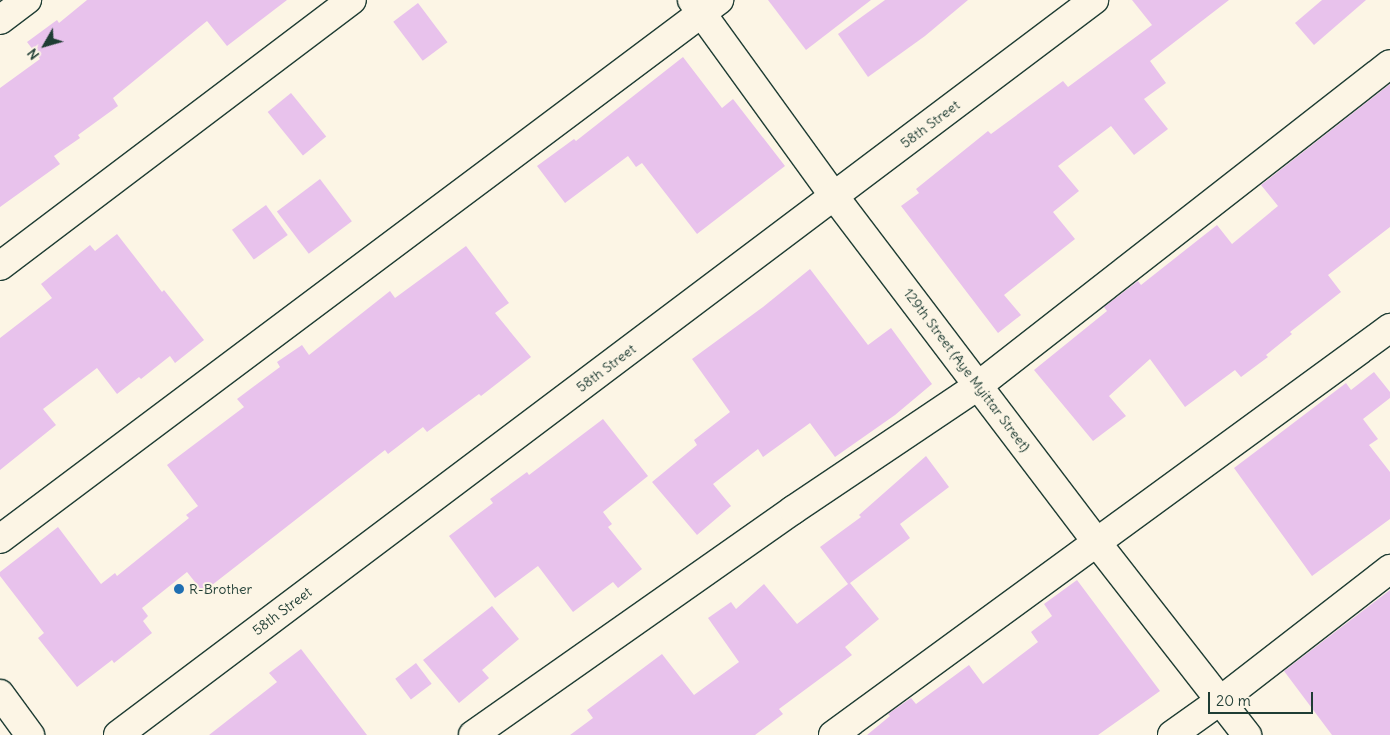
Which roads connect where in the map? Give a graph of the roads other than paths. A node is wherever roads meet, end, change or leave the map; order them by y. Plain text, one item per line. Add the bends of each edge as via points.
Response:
1 (27, 0) edge
2 (352, 0) edge
3 (1094, 0) edge
4 (704, 4) edge
5 (0, 20) edge
6 (1390, 64) edge
7 (834, 196) junction
8 (0, 266) edge
9 (1390, 328) edge
10 (979, 385) junction
11 (0, 539) edge
12 (1097, 543) junction
13 (1390, 569) edge
14 (0, 694) edge
15 (1221, 700) junction
16 (30, 735) edge
17 (118, 735) edge
18 (473, 735) edge
19 (833, 735) edge
20 (1172, 735) edge
21 (1247, 735) edge

1 - 5 street
2 - 8 street
3 - 7 street, 58th Street
4 - 7 street, 129th Street (Aye Myittar Street)
4 - 11 street
6 - 10 street
7 - 10 street, 129th Street (Aye Myittar Street)
7 - 17 street, 58th Street
9 - 12 street
10 - 12 street, 129th Street (Aye Myittar Street)
10 - 18 street
12 - 15 street, 129th Street (Aye Myittar Street)
12 - 19 street
13 - 15 street
14 - 16 street
15 - 20 street
15 - 21 street, 129th Street (Aye Myittar Street)

